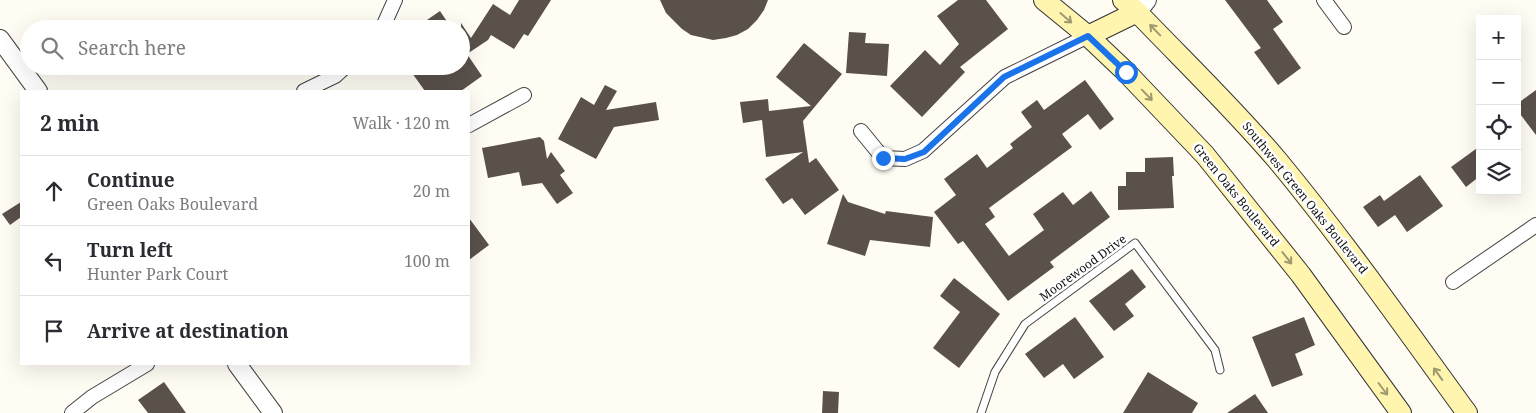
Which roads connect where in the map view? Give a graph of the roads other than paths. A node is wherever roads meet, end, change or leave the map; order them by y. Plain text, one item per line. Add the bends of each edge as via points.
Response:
1 (395, 0) edge
2 (1044, 0) edge
3 (1324, 0) edge
4 (1136, 4) edge
5 (386, 20) edge
6 (1344, 27) dead end
7 (1088, 36) junction
8 (0, 39) edge
9 (20, 66) edge
10 (26, 75) edge
11 (336, 75) edge
12 (37, 90) edge
13 (306, 90) edge
14 (524, 95) dead end
15 (470, 124) edge
16 (861, 131) dead end
17 (1536, 225) edge
18 (1453, 282) dead end
19 (145, 365) edge
20 (238, 365) edge
21 (1220, 370) dead end
22 (72, 413) edge
23 (273, 413) edge
24 (981, 413) edge
25 (1401, 413) edge
26 (1467, 413) edge

1 - 5 street
2 -> 7 main road, Green Oaks Boulevard
3 - 6 street
4 - 7 main road
26 -> 4 main road, Southwest Green Oaks Boulevard via 1379,291 1278,162
7 - 16 street via 1004,77 924,152 905,159 883,158
7 -> 25 main road, Green Oaks Boulevard via 1205,155 1300,275
8 - 9 street
10 - 12 street
11 - 13 street
14 - 15 street
17 - 18 street
19 - 22 street
20 - 23 street
21 - 24 lane, Moorewood Drive via 1215,350 1135,243 1026,324 995,372

